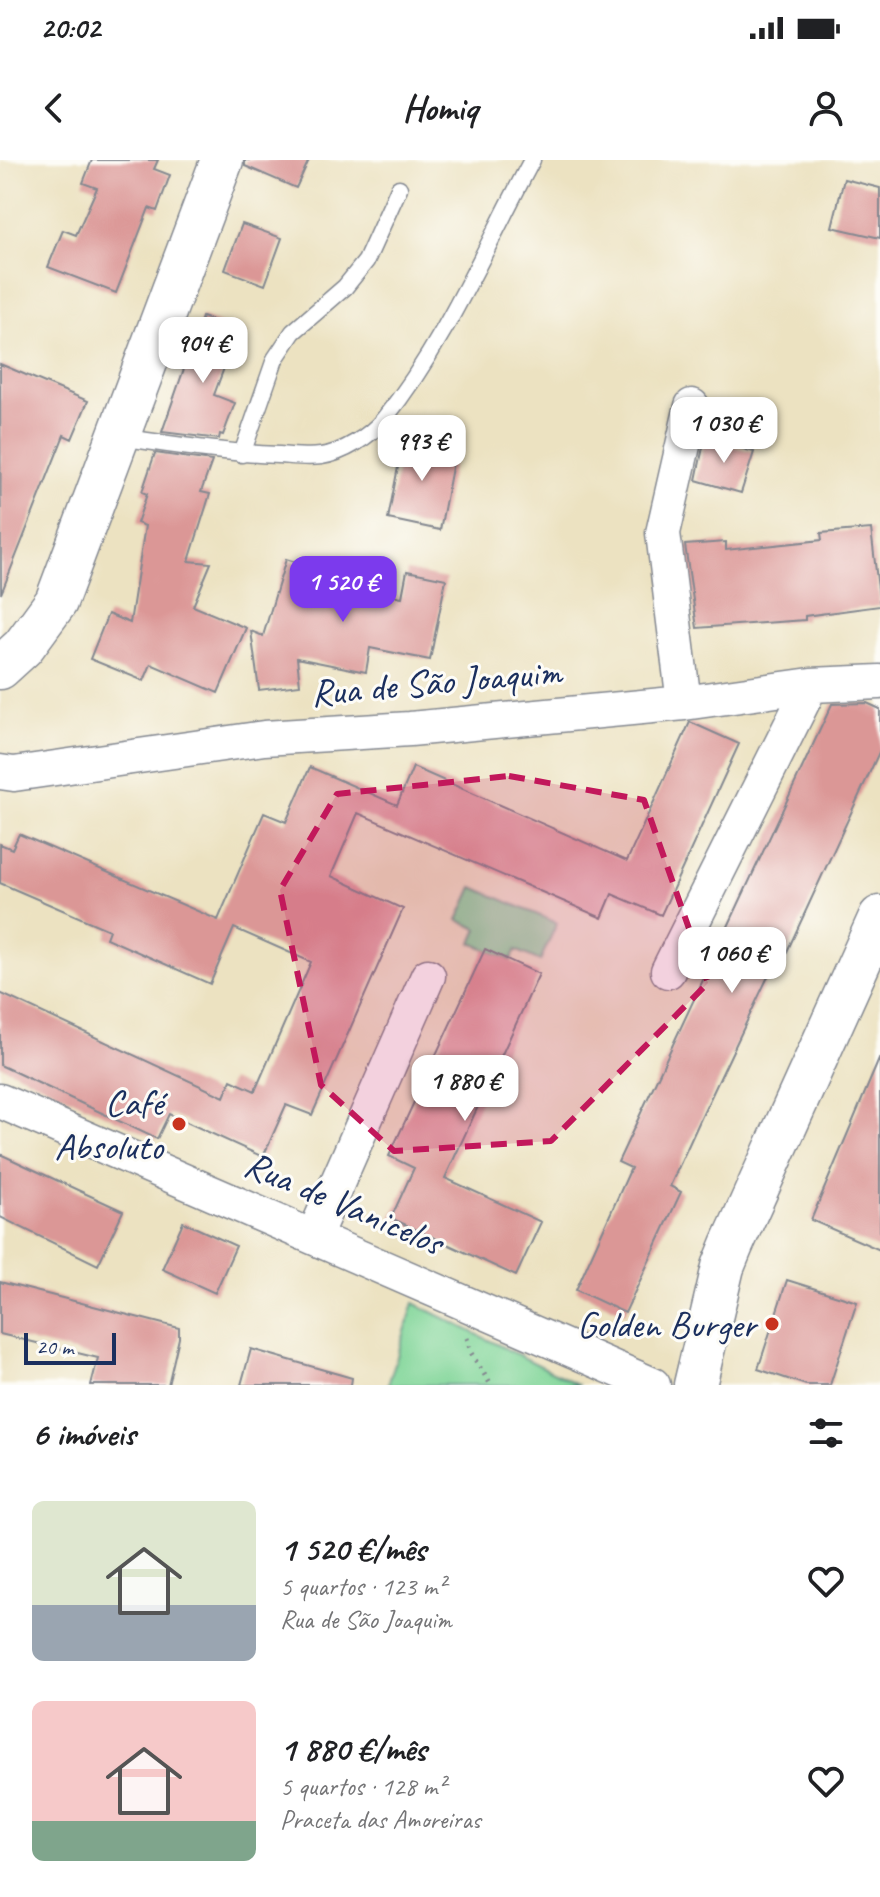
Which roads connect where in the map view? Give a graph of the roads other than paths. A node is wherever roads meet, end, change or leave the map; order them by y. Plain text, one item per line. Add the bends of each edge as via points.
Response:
1 (222, 160) edge
2 (532, 160) edge
3 (399, 188) dead end
4 (692, 406) dead end
5 (118, 437) junction
6 (242, 454) junction
7 (0, 668) edge
8 (880, 682) edge
9 (811, 685) junction
10 (684, 703) junction
11 (0, 772) edge
12 (880, 917) edge
13 (668, 971) dead end
14 (428, 976) dead end
15 (0, 1101) edge
16 (314, 1236) junction
17 (653, 1385) edge
18 (695, 1385) edge

1 - 5 street
2 - 6 lane via 437,340 383,420 363,437 323,456
3 - 6 lane via 366,261 293,332 275,359
4 - 10 street via 663,533
5 - 6 lane
5 - 7 street via 56,602
8 - 9 street, Rua de São Joaquim
9 - 10 street, Rua de São Joaquim
9 - 13 street
10 - 11 street, Rua de São Joaquim via 264,738
12 - 18 street via 723,1267
14 - 16 street
15 - 16 street, Rua de Vanicelos
16 - 17 street, Rua de Vanicelos

